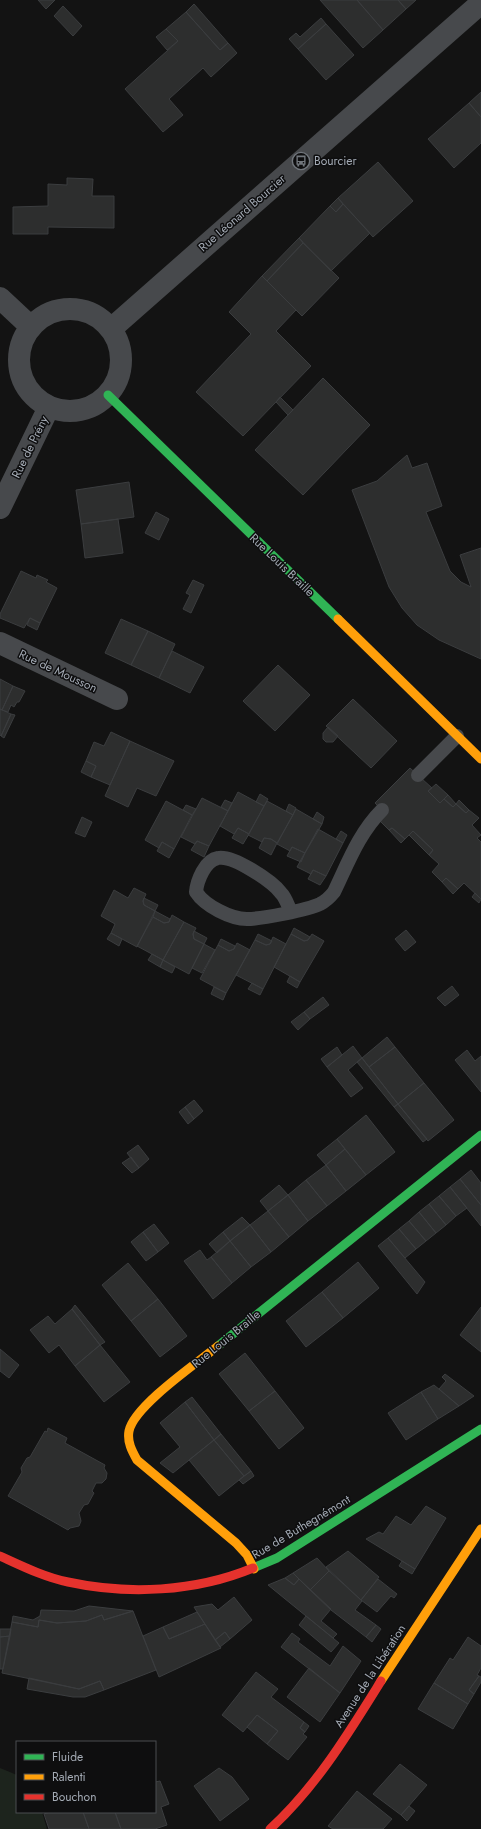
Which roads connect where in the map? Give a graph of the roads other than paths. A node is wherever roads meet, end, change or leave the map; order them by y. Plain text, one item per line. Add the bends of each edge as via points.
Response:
1 (481, 3) edge
2 (0, 298) edge
3 (31, 327) junction
4 (111, 328) junction
5 (108, 395) junction
6 (49, 407) junction
7 (0, 508) edge
8 (0, 643) edge
9 (117, 699) dead end
10 (457, 736) junction
11 (481, 759) edge
12 (418, 775) dead end
13 (382, 810) dead end
14 (290, 912) junction
15 (481, 1135) edge
16 (481, 1429) edge
17 (481, 1529) edge
18 (0, 1556) edge
19 (254, 1569) junction
20 (270, 1829) edge

1 - 4 street, Rue Léonard Bourcier
2 - 3 street
3 - 4 street via 42,317 69,309 96,315
3 - 6 street via 22,343 20,371 25,385 35,397
4 - 5 street via 118,339 122,356 120,372
5 - 6 street via 94,405 80,410 67,411
5 - 10 street, Rue Louis Braille
6 - 7 street, Rue de Prény
8 - 9 street, Rue de Mousson
10 - 11 street, Rue Louis Braille
10 - 12 lane
13 - 14 lane via 360,838 334,892 320,904
14 - 14 lane via 246,919 234,916 204,901 196,892 196,887 208,863 217,858 224,858 274,884
15 - 19 street, Rue Louis Braille via 156,1396 138,1411 132,1421 128,1434 130,1446 137,1460 236,1543 248,1555
16 - 19 street, Rue de Buthegnémont via 305,1541
17 - 20 street, Avenue de la Libération via 319,1777
18 - 19 street, Rue de Buthegnémont via 52,1577 108,1589 147,1590 183,1587

